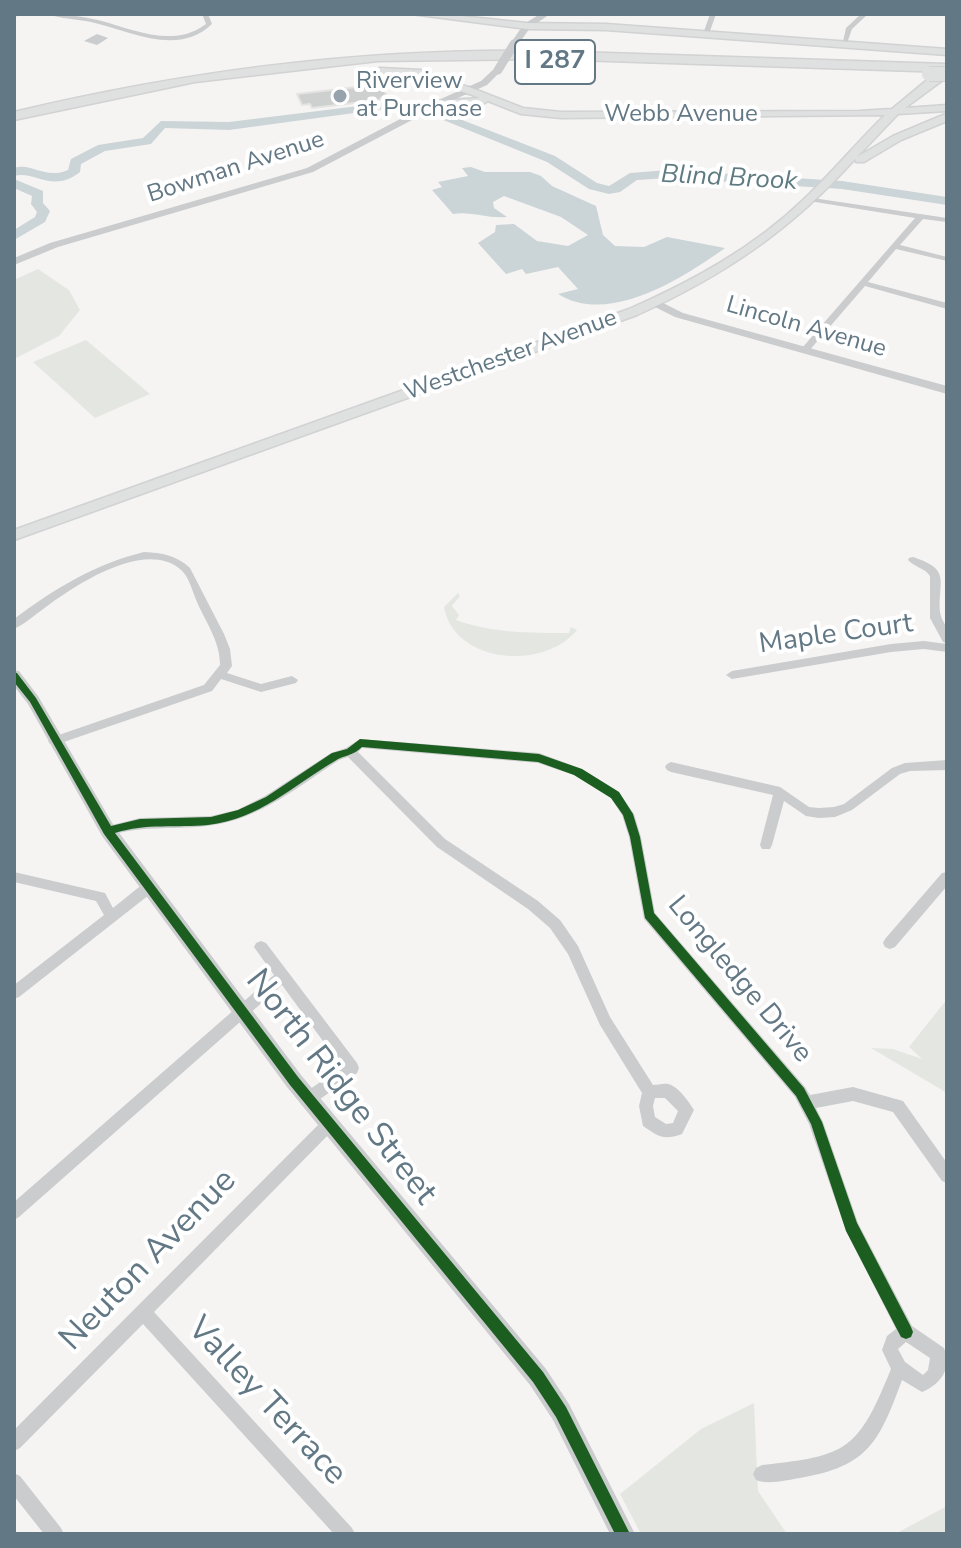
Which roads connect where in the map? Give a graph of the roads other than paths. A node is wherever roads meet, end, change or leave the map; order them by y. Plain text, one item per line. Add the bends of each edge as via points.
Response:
1 (51, 14) edge
2 (205, 14) edge
3 (416, 14) edge
4 (546, 14) edge
5 (713, 14) edge
6 (865, 14) edge
7 (527, 26) junction
8 (122, 29) junction
9 (706, 34) junction
10 (104, 37) dead end
11 (844, 45) junction
12 (944, 66) edge
13 (182, 87) junction
14 (469, 90) junction
15 (912, 97) junction
16 (439, 103) junction
17 (498, 103) junction
18 (941, 108) edge
19 (897, 112) junction
20 (859, 114) junction
21 (14, 116) edge
22 (947, 117) edge
23 (14, 124) edge
24 (885, 124) junction
25 (382, 133) junction
26 (380, 146) dead end
27 (824, 189) junction
28 (920, 217) junction
29 (947, 220) edge
30 (896, 247) junction
31 (947, 259) edge
32 (14, 262) edge
33 (863, 283) junction
34 (660, 306) junction
35 (947, 306) edge
36 (805, 350) junction
37 (947, 390) edge
38 (14, 537) edge
39 (913, 560) dead end
40 (14, 625) edge
41 (947, 639) edge
42 (947, 648) edge
43 (14, 675) edge
44 (221, 675) junction
45 (732, 675) dead end
46 (292, 680) dead end
47 (54, 741) junction
48 (350, 752) junction
49 (947, 765) edge
50 (671, 767) dead end
51 (780, 792) junction
52 (108, 831) junction
53 (766, 845) dead end
54 (14, 877) edge
55 (947, 877) edge
56 (149, 887) junction
57 (111, 916) junction
58 (890, 943) dead end
59 (261, 947) dead end
60 (282, 976) junction
61 (14, 993) edge
62 (244, 1012) junction
63 (649, 1092) dead end
64 (308, 1099) junction
65 (806, 1103) junction
66 (328, 1125) junction
67 (947, 1176) edge
68 (14, 1212) edge
69 (142, 1311) junction
70 (906, 1332) junction
71 (899, 1368) junction
72 (14, 1442) edge
73 (762, 1474) dead end
74 (14, 1482) edge
75 (55, 1534) edge
76 (346, 1534) edge
77 (623, 1534) edge

1 - 8 street
2 - 8 street via 206,28 175,38 151,38
3 - 7 main road
4 - 7 street
5 - 9 street
6 - 11 street via 849,28
7 - 9 main road
7 - 14 street, Bowman Avenue, bridge via 498,70
8 - 10 street
9 - 11 main road
11 - 12 main road via 911,51
12 - 13 highway, I 287 via 457,61 315,69
12 - 15 main road, Westchester Avenue
12 - 21 highway, I 287 via 523,54 390,56 201,76
13 - 14 highway via 396,71 429,75
13 - 23 highway, I 287
14 - 16 street, Bowman Avenue
14 - 17 main road, Webb Avenue
15 - 18 main road via 915,105
15 - 19 main road, Westchester Avenue
16 - 17 main road
16 - 25 street, Bowman Avenue
17 - 20 main road, Webb Avenue via 561,115
18 - 19 main road, Webb Avenue
19 - 20 main road, Webb Avenue
19 - 24 main road, Westchester Avenue
20 - 24 main road
22 - 27 main road, Westchester Avenue via 878,148
24 - 27 main road, Westchester Avenue
25 - 26 street
25 - 32 street, Bowman Avenue via 310,170 54,245
27 - 28 street
27 - 34 main road, Westchester Avenue via 737,260
28 - 29 street
28 - 30 street
30 - 31 street
30 - 33 street
33 - 35 street
33 - 36 street
34 - 36 street, Lincoln Avenue
34 - 38 main road, Westchester Avenue
36 - 37 street, Lincoln Avenue
39 - 41 street via 933,570 938,579 935,614
40 - 44 street via 61,589 91,574 148,556 170,558 186,569 221,638 226,658
42 - 45 street, Maple Court via 891,648
43 - 47 street, North Ridge Street
44 - 46 street via 261,688
44 - 47 street via 208,688 184,698
47 - 52 street, North Ridge Street
48 - 52 street, Longledge Drive via 335,756 251,810 205,821 144,820
48 - 63 street via 441,843 555,924
48 - 65 street, Longledge Drive via 360,743 373,743 539,758 578,772 615,795 635,837 649,915 784,1070
49 - 51 street via 896,771 835,812 806,811
50 - 51 street
51 - 53 street
52 - 56 street, North Ridge Street
54 - 57 street via 100,897
55 - 58 street
56 - 57 street
56 - 62 street, North Ridge Street
57 - 61 street
59 - 60 street
60 - 62 street
60 - 64 street via 352,1068
62 - 64 street, North Ridge Street
62 - 68 street
64 - 66 street, North Ridge Street
65 - 67 street via 853,1094 898,1106
65 - 70 street, Longledge Drive via 851,1226
66 - 69 street, Neuton Avenue
66 - 77 street, North Ridge Street via 538,1377
69 - 72 street, Neuton Avenue
69 - 76 street, Valley Terrace
70 - 71 street via 890,1350
70 - 71 street via 938,1354 937,1374 922,1384
71 - 73 street via 879,1421 843,1460
74 - 75 street

